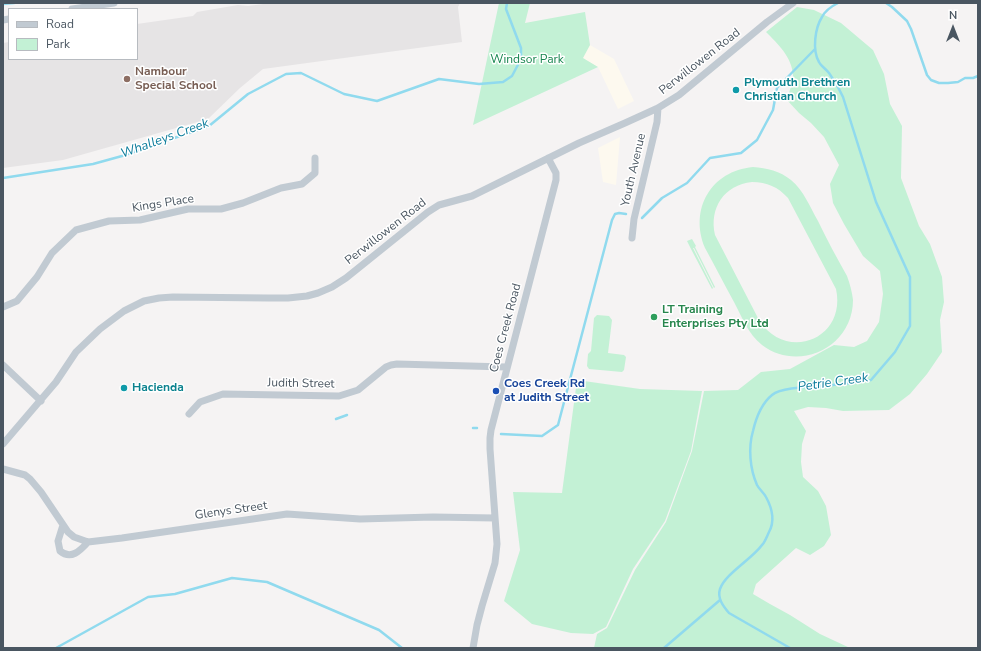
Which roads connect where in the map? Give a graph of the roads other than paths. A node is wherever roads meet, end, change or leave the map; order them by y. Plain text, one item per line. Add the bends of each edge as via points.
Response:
1 (114, 3) edge
2 (793, 3) edge
3 (79, 8) edge
4 (658, 108) junction
5 (315, 158) dead end
6 (548, 158) junction
7 (632, 238) dead end
8 (3, 307) edge
9 (3, 365) edge
10 (506, 367) junction
11 (41, 401) junction
12 (189, 414) dead end
13 (3, 444) edge
14 (3, 469) edge
15 (495, 518) junction
16 (63, 525) junction
17 (88, 542) junction
18 (473, 648) edge

1 - 3 street
2 - 4 street, Perwillowen Road
4 - 6 street, Perwillowen Road
4 - 7 street, Youth Avenue
5 - 8 street, Kings Place via 315,174 302,184 281,188 243,203 221,209 188,209 140,220 109,221 76,230 52,253 37,277 17,301
6 - 10 street, Coes Creek Road via 556,173 556,180
6 - 11 street, Perwillowen Road via 472,196 439,205 346,278 318,293 288,298 172,297 144,301 124,311 76,352
9 - 11 street
10 - 12 street, Judith Street via 397,364 386,367 358,390 339,396 223,394 200,402
10 - 15 street, Coes Creek Road via 490,438
11 - 13 street, Perwillowen Road
14 - 16 street via 25,475 30,479 42,492
15 - 17 street, Glenys Street via 360,519 287,514
15 - 18 street, Coes Creek Road via 496,563 482,606
16 - 17 street via 74,537
16 - 17 street via 58,545 64,554 81,550

